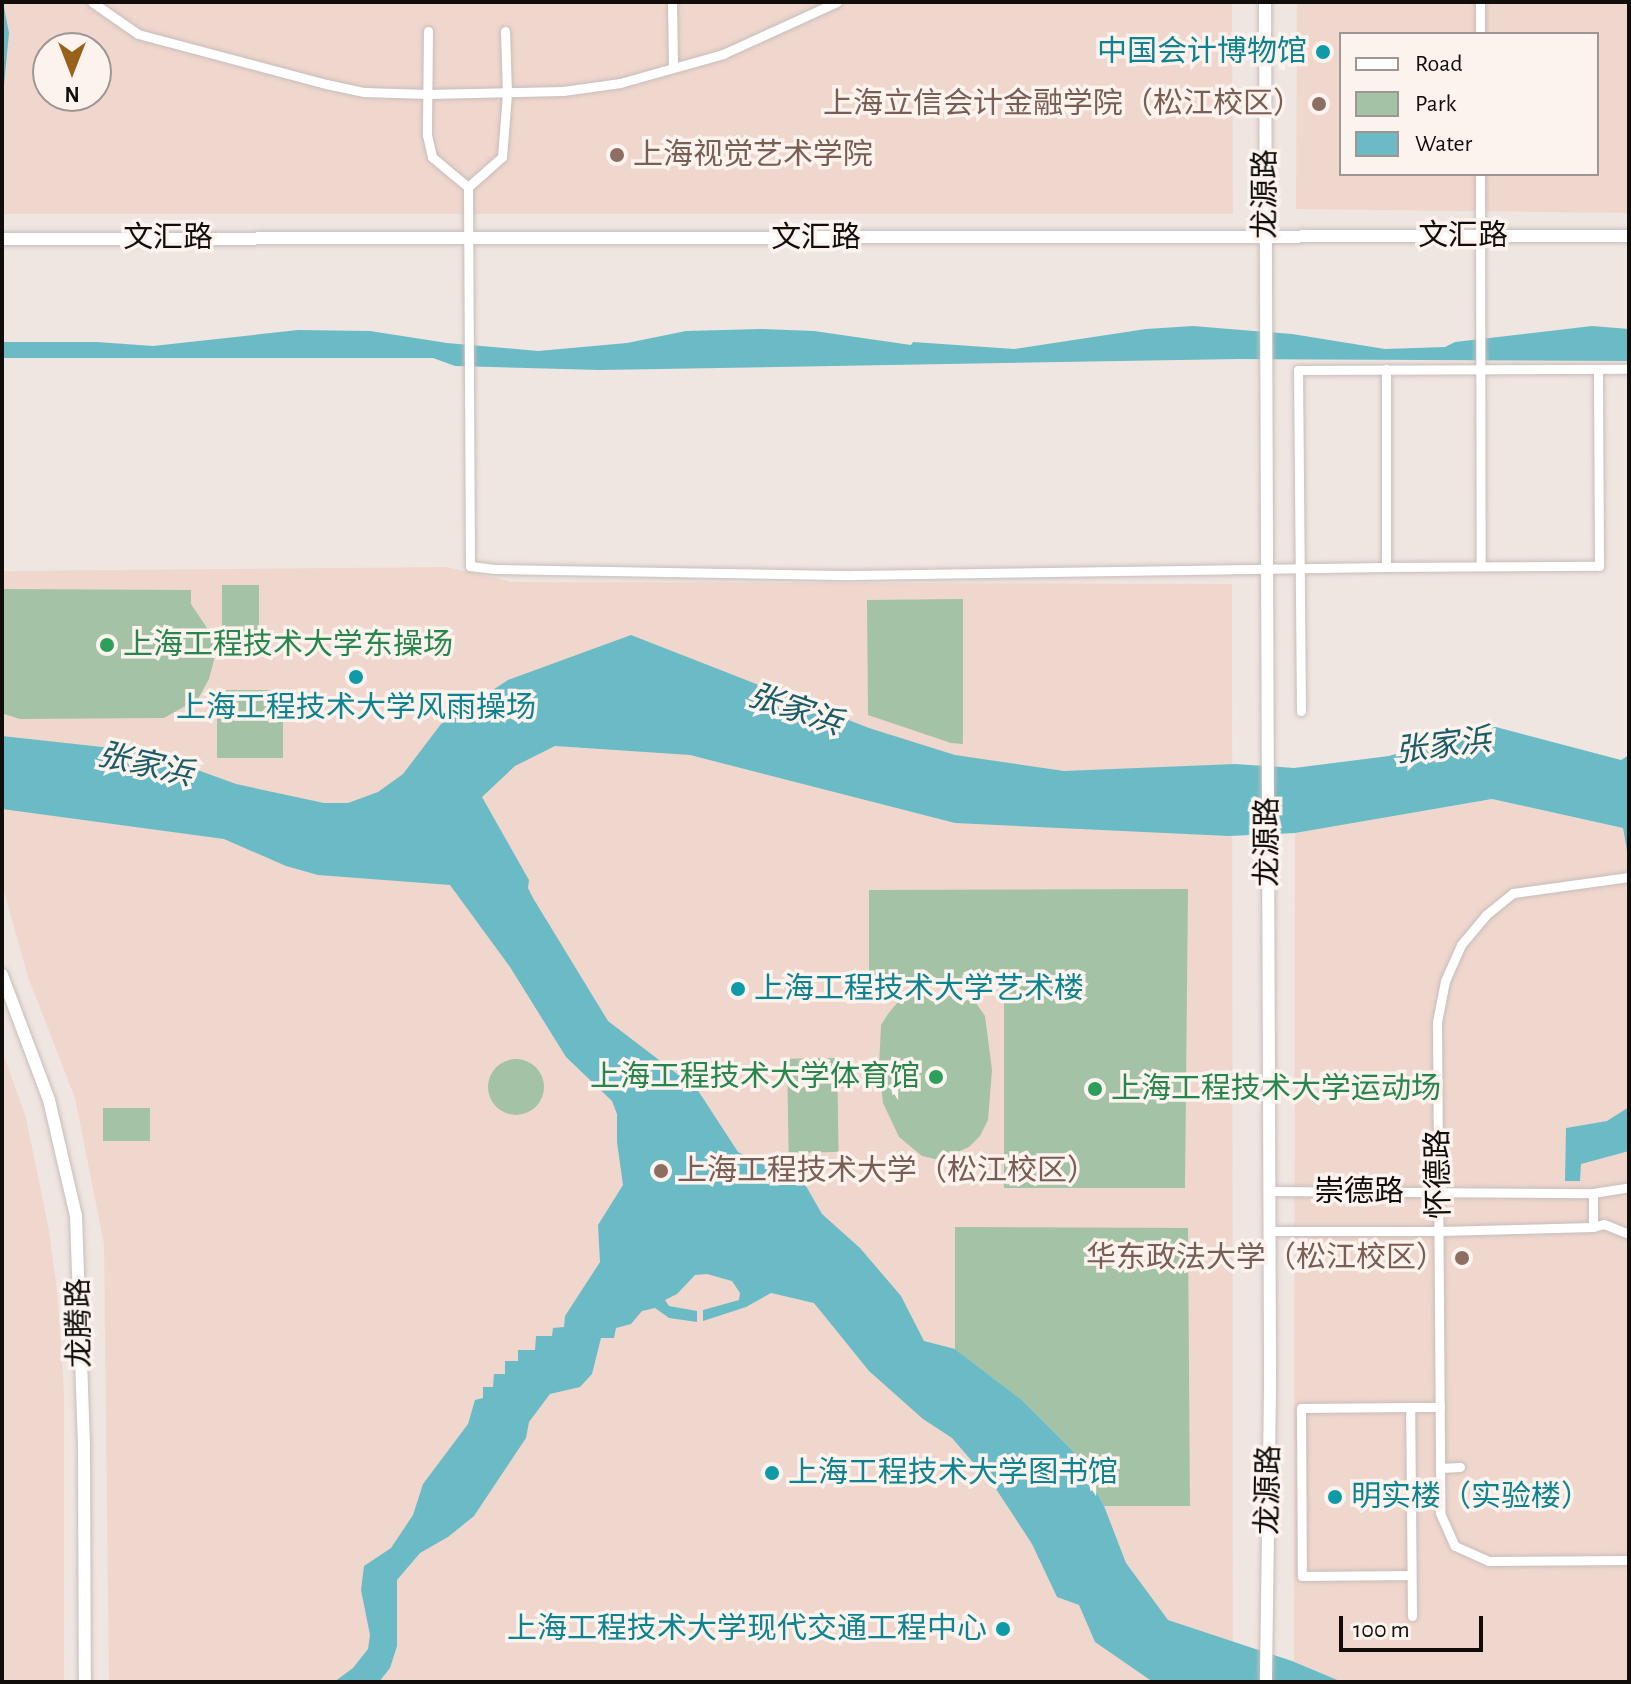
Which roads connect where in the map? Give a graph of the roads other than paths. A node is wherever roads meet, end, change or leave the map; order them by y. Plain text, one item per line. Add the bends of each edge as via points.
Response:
1 (92, 2) edge
2 (672, 2) edge
3 (837, 2) edge
4 (1265, 2) edge
5 (1480, 2) edge
6 (428, 31) dead end
7 (505, 31) dead end
8 (1480, 32) edge
9 (673, 68) junction
10 (428, 94) junction
11 (507, 94) junction
12 (1480, 176) edge
13 (468, 187) junction
14 (1480, 236) junction
15 (1629, 236) edge
16 (1267, 237) junction
17 (2, 239) edge
18 (471, 239) junction
19 (1386, 369) junction
20 (1481, 369) junction
21 (1598, 369) junction
22 (1629, 369) edge
23 (1481, 566) junction
24 (1386, 567) junction
25 (1300, 568) junction
26 (1268, 570) junction
27 (1301, 711) dead end
28 (1629, 877) edge
29 (2, 975) edge
30 (1629, 1187) edge
31 (1269, 1191) junction
32 (1439, 1192) junction
33 (1593, 1193) junction
34 (1593, 1227) junction
35 (1269, 1231) junction
36 (1440, 1231) junction
37 (1629, 1234) edge
38 (1410, 1407) junction
39 (1440, 1407) junction
40 (1460, 1467) dead end
41 (1440, 1468) junction
42 (1410, 1500) junction
43 (1440, 1500) junction
44 (1629, 1560) edge
45 (1411, 1575) junction
46 (1412, 1616) dead end
47 (85, 1682) edge
48 (1266, 1682) edge

1 - 10 street via 138,34 364,92
2 - 9 street
3 - 9 street via 723,54
4 - 16 main road, 龙源路
5 - 8 street
6 - 10 street
7 - 11 street
9 - 11 street via 620,83
10 - 11 street
10 - 13 street via 432,157
11 - 13 street via 502,157
12 - 14 street
13 - 18 street
14 - 15 main road, 文汇路
14 - 16 main road, 文汇路
14 - 20 street
16 - 18 main road, 文汇路
16 - 26 main road, 龙源路
17 - 18 main road, 文汇路
18 - 26 street via 470,566 853,575
19 - 20 street
19 - 24 street
19 - 25 street via 1298,370
20 - 21 street
20 - 23 street
21 - 22 street
21 - 23 street via 1599,566
23 - 24 street
24 - 25 street
25 - 26 street
25 - 27 street
26 - 31 main road, 龙源路
28 - 32 street, 怀德路 via 1513,893 1461,945 1445,981 1437,1022
29 - 47 main road, 龙腾路 via 49,1100 76,1216
30 - 33 street, 崇德路
31 - 32 street, 崇德路
31 - 35 main road, 龙源路
32 - 33 street, 崇德路
32 - 36 street, 怀德路
33 - 34 street
34 - 36 street, 崇德路
34 - 37 street, 崇德路 via 1604,1224
35 - 36 street, 崇德路
35 - 48 main road, 龙源路
36 - 39 street, 怀德路
38 - 39 street
38 - 42 street
38 - 45 street via 1301,1408 1301,1439 1302,1576
39 - 41 street, 怀德路
40 - 41 street
41 - 43 street, 怀德路
42 - 43 street
42 - 45 street
43 - 44 street, 怀德路 via 1440,1513 1455,1546 1488,1561
45 - 46 street

